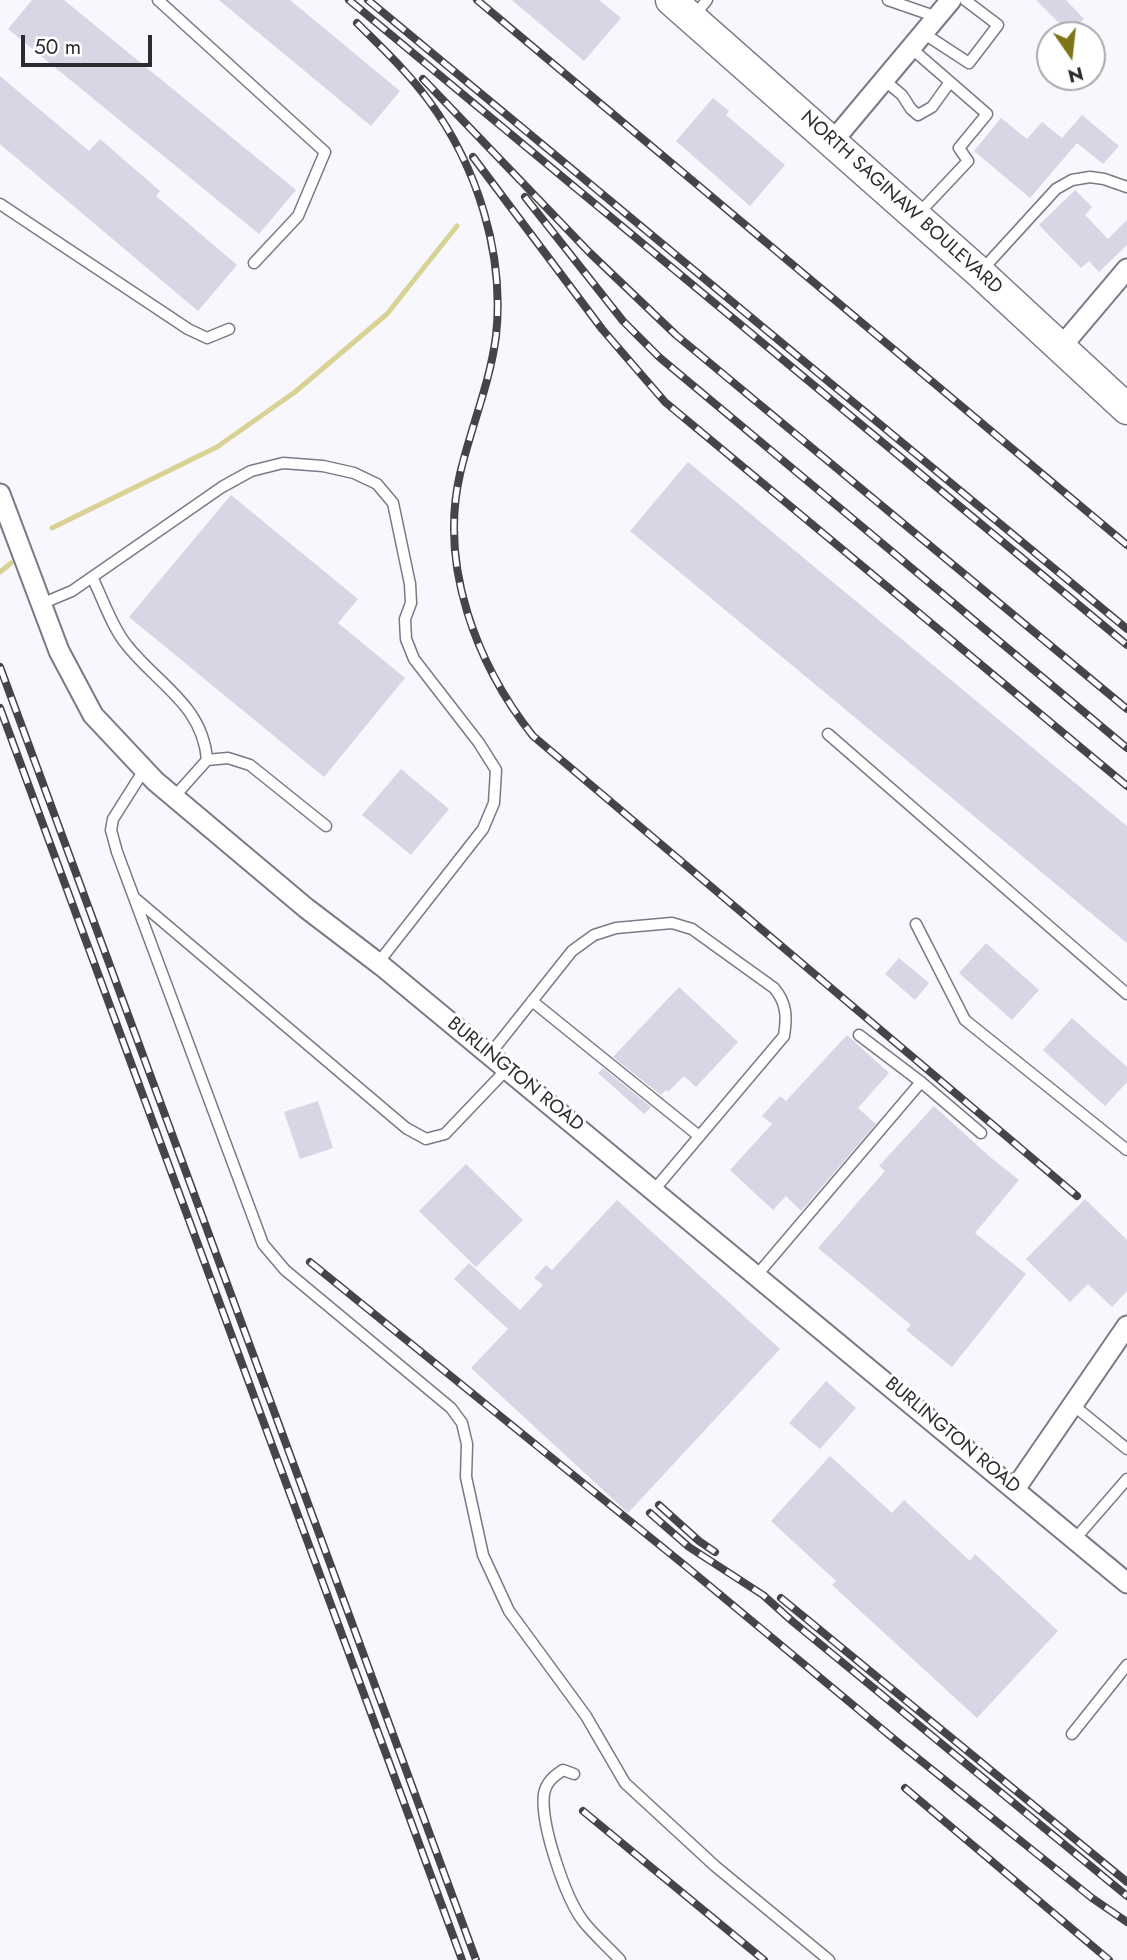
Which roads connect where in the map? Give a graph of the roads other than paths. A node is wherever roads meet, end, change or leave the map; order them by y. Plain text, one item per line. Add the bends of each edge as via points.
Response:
1 (158, 0) edge
2 (888, 0) edge
3 (951, 0) edge
4 (965, 0) edge
5 (690, 6) edge
6 (937, 17) junction
7 (917, 40) junction
8 (884, 80) junction
9 (950, 82) junction
10 (833, 141) junction
11 (1127, 187) edge
12 (0, 204) edge
13 (916, 216) junction
14 (254, 263) dead end
15 (1127, 269) edge
16 (979, 272) junction
17 (229, 329) dead end
18 (1061, 348) junction
19 (1127, 409) edge
20 (0, 494) edge
21 (92, 577) junction
22 (41, 604) junction
23 (828, 734) dead end
24 (207, 760) junction
25 (144, 770) junction
26 (174, 797) junction
27 (326, 826) dead end
28 (134, 897) junction
29 (916, 924) dead end
30 (378, 963) junction
31 (1127, 994) edge
32 (532, 1001) junction
33 (859, 1035) dead end
34 (489, 1055) junction
35 (508, 1069) junction
36 (921, 1082) junction
37 (981, 1133) dead end
38 (699, 1136) junction
39 (1127, 1150) edge
40 (654, 1189) junction
41 (757, 1275) junction
42 (1127, 1326) edge
43 (1073, 1405) junction
44 (1127, 1449) edge
45 (1127, 1479) edge
46 (1015, 1489) junction
47 (1075, 1539) junction
48 (1127, 1583) edge
49 (1127, 1665) edge
50 (1072, 1734) dead end
51 (575, 1774) dead end
52 (620, 1960) edge
53 (829, 1960) edge

1 - 14 lane via 325,152 298,216
2 - 6 lane
3 - 6 street
4 - 7 lane via 998,25 968,63
5 - 10 main road, NORTH SAGINAW BOULEVARD
6 - 7 street
7 - 8 street
7 - 9 lane
8 - 9 lane via 918,115 932,107
8 - 10 street
9 - 13 lane via 987,114 959,148 968,161
10 - 13 main road, NORTH SAGINAW BOULEVARD
11 - 16 lane via 1090,177 1056,189
12 - 17 lane via 188,329 207,338
13 - 16 main road, NORTH SAGINAW BOULEVARD
15 - 18 street
16 - 18 main road, NORTH SAGINAW BOULEVARD
18 - 19 main road, NORTH SAGINAW BOULEVARD
20 - 22 street, BURLINGTON ROAD
21 - 22 lane
21 - 24 lane via 124,643 193,715
21 - 30 lane via 222,487 251,471 283,463 354,473 377,484 393,503 410,584 406,639 414,659 496,770 494,803 483,829
22 - 25 street, BURLINGTON ROAD via 59,651 93,715
23 - 31 lane
24 - 26 lane
24 - 27 lane via 228,758 250,765
25 - 26 street, BURLINGTON ROAD
25 - 28 lane via 113,819 111,830
26 - 30 street, BURLINGTON ROAD
28 - 35 lane via 406,1128 426,1139 445,1134
28 - 53 lane via 263,1244 285,1269 451,1408 462,1423 466,1476 483,1555 509,1611 586,1716 625,1783 715,1866
29 - 39 lane via 965,1020
30 - 34 street, BURLINGTON ROAD
32 - 34 lane
32 - 38 lane
32 - 38 lane via 572,951 594,935 644,924 672,923 692,929 774,988 785,1009 784,1036
33 - 36 lane
34 - 35 street, BURLINGTON ROAD
35 - 40 street, BURLINGTON ROAD
36 - 37 lane
36 - 41 lane
38 - 40 lane
40 - 41 street, BURLINGTON ROAD
41 - 46 street, BURLINGTON ROAD
42 - 43 street
43 - 44 lane
43 - 46 street
45 - 47 lane
46 - 47 street, BURLINGTON ROAD
47 - 48 street, BURLINGTON ROAD
49 - 50 lane
51 - 52 lane via 563,1770 550,1778 544,1793 552,1846 563,1885 582,1920

